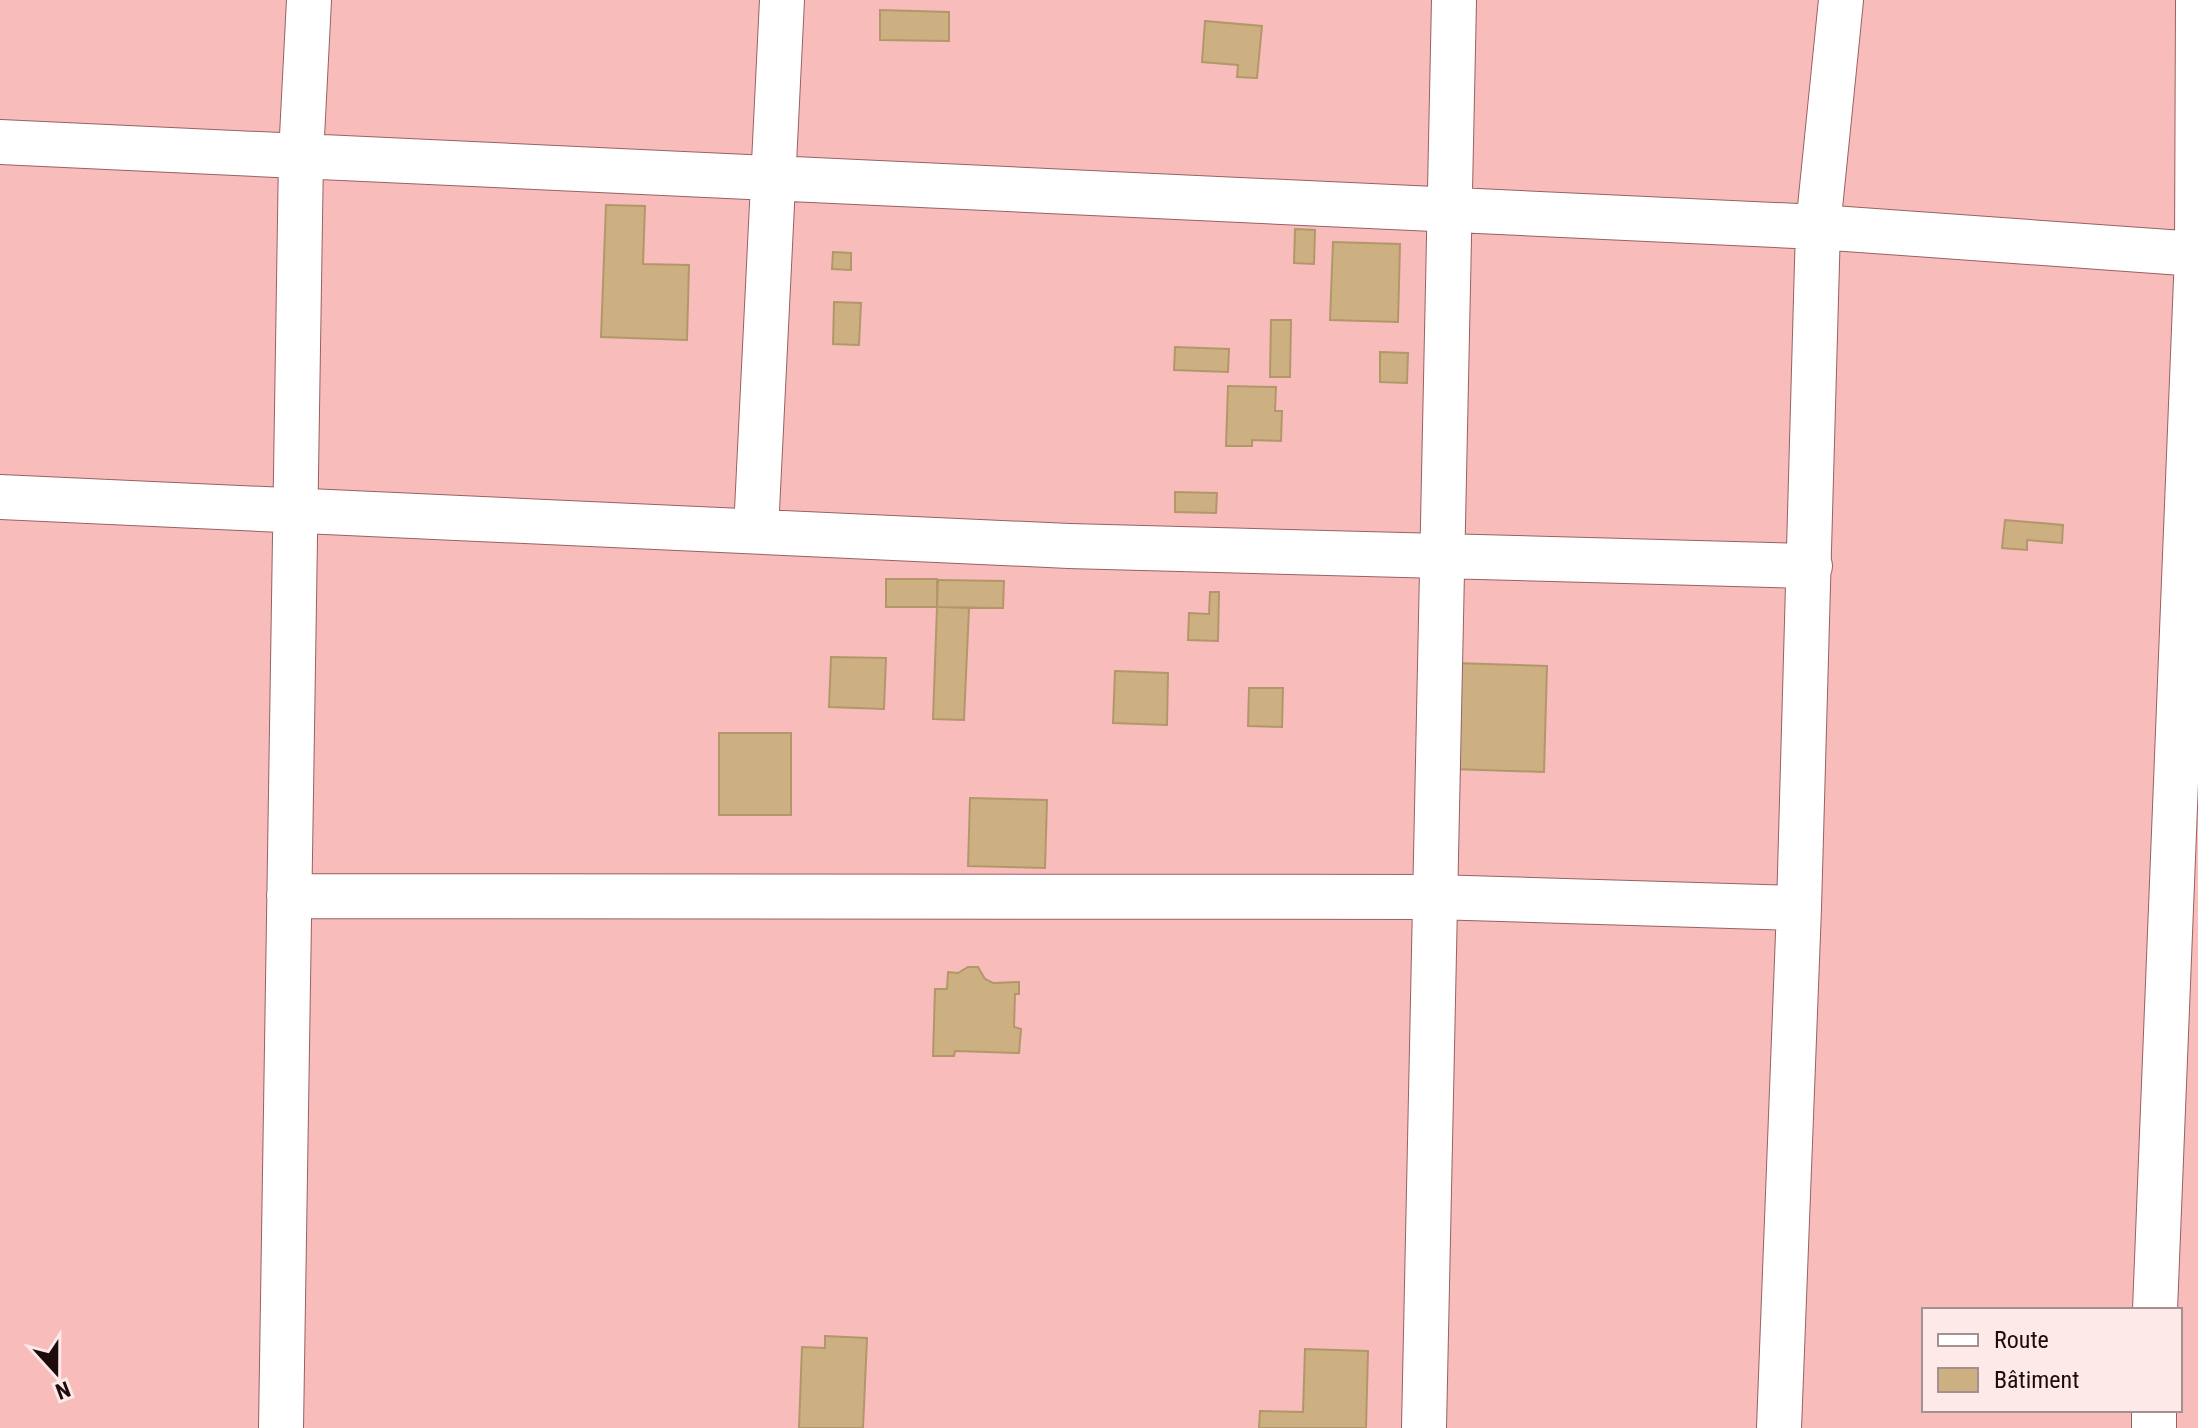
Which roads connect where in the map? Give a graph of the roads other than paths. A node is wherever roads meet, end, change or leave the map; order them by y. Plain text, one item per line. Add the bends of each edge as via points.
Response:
1 (309, 0) edge
2 (782, 0) edge
3 (1454, 0) edge
4 (1841, 0) edge
5 (2198, 0) edge
6 (0, 142) edge
7 (301, 156) junction
8 (773, 178) junction
9 (1450, 210) junction
10 (1818, 227) junction
11 (2197, 254) edge
12 (0, 497) edge
13 (295, 510) junction
14 (756, 531) junction
15 (1440, 556) junction
16 (1810, 566) junction
17 (289, 896) junction
18 (1434, 897) junction
19 (1799, 908) junction
20 (2155, 1308) edge
21 (281, 1428) edge
22 (1424, 1428) edge
23 (1779, 1428) edge

1 - 7 street
2 - 8 street
3 - 9 street
4 - 10 street
5 - 11 street
6 - 7 street
7 - 8 street
7 - 13 street
8 - 9 street
8 - 14 street
9 - 10 street
9 - 15 street
10 - 11 street
10 - 16 street
11 - 20 street
12 - 13 street
13 - 14 street
13 - 17 street
14 - 15 street
15 - 16 street
15 - 18 street
16 - 19 street
17 - 18 street
17 - 21 street
18 - 19 street
18 - 22 street
19 - 23 street

